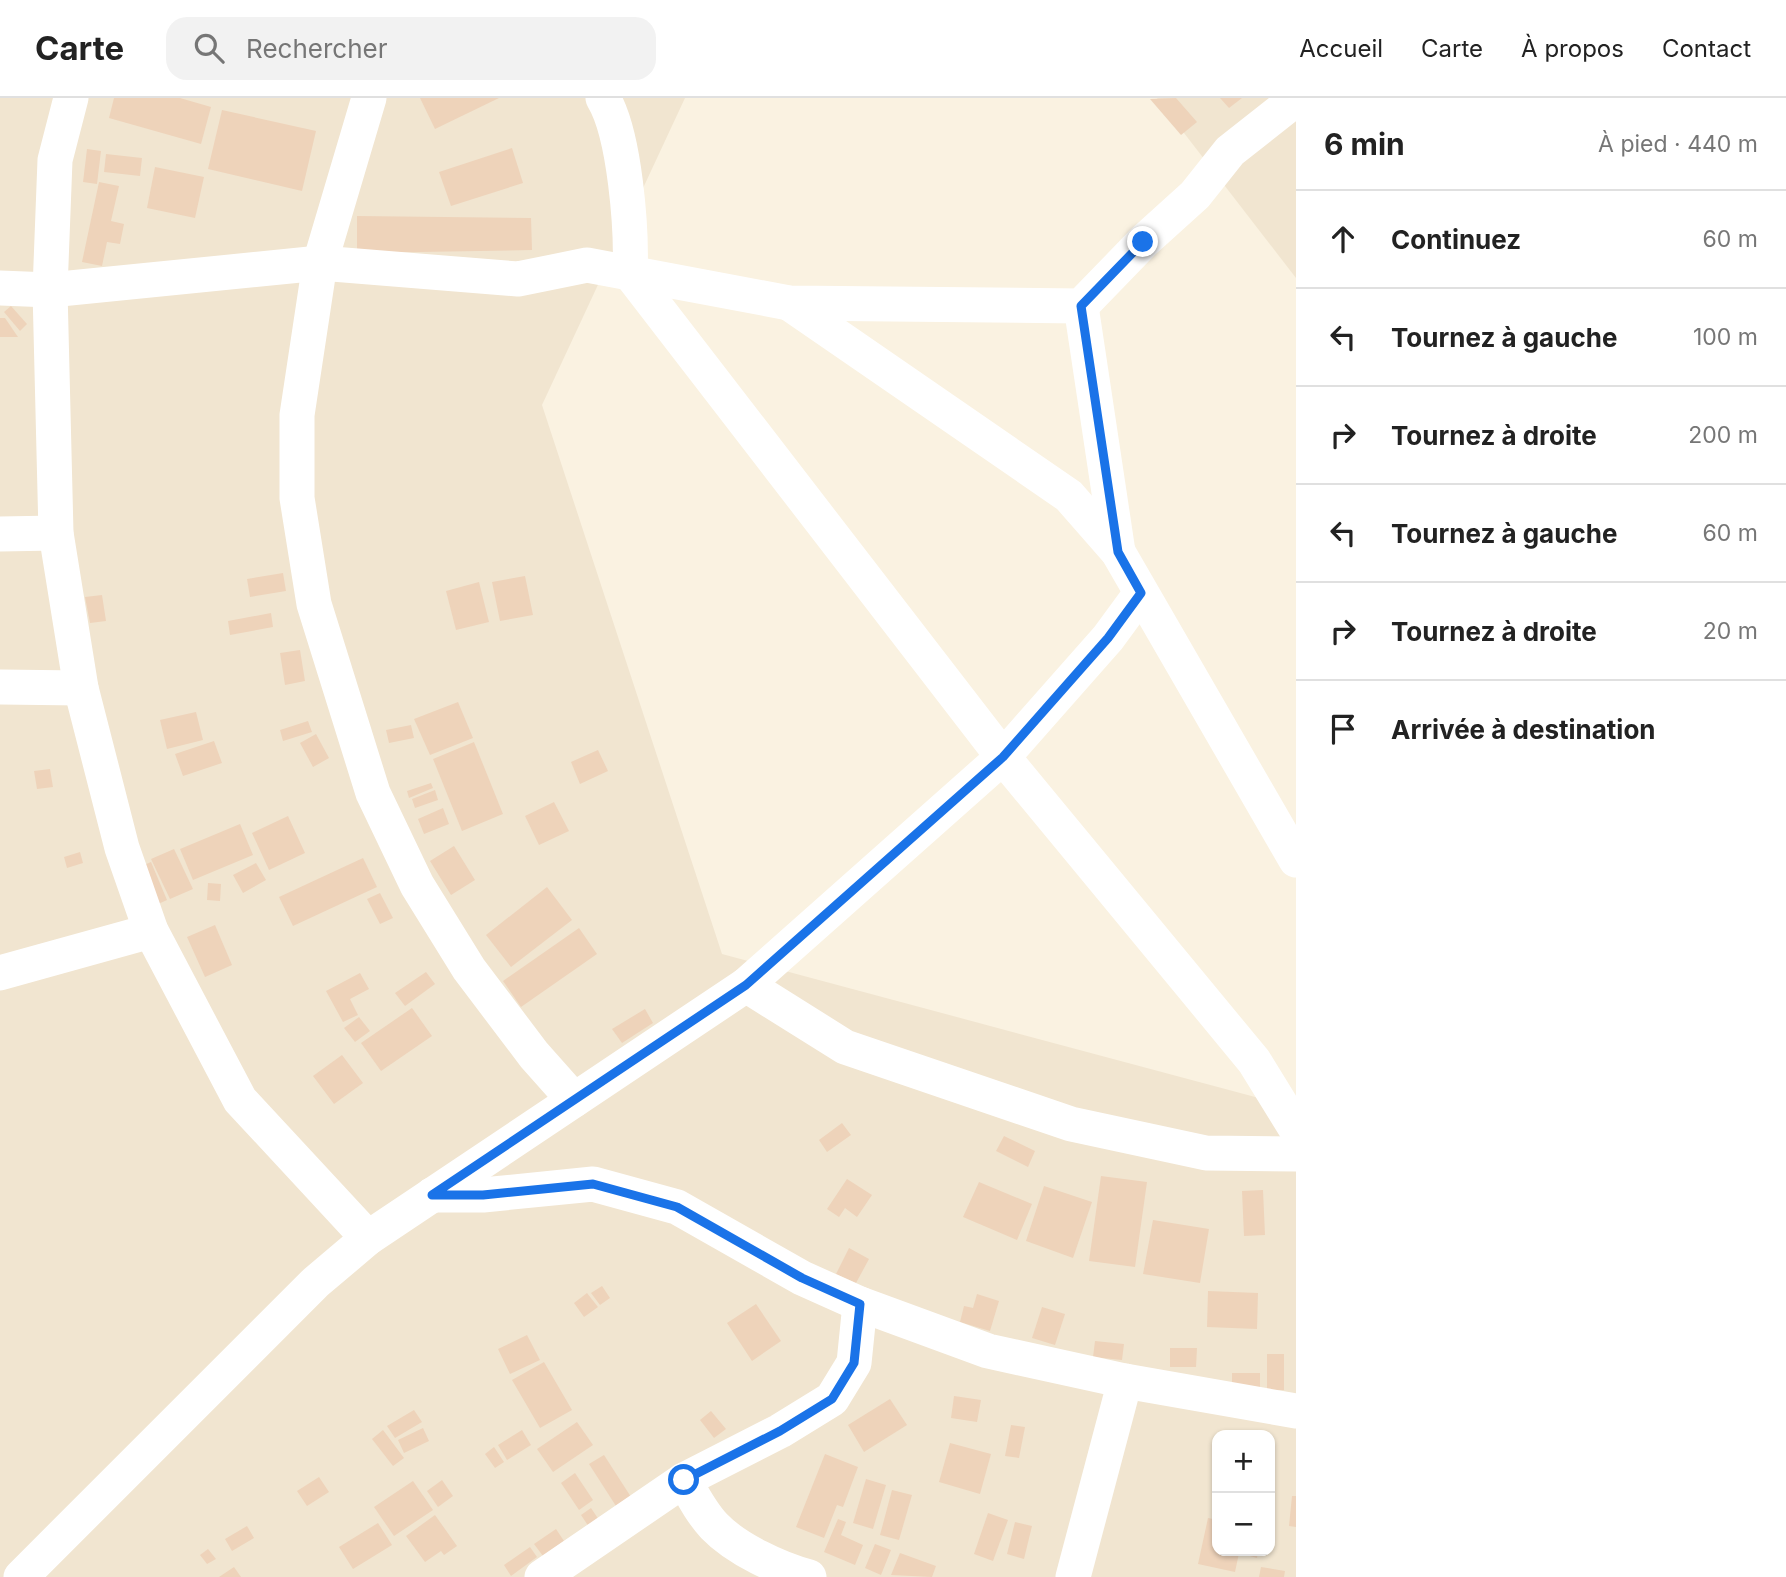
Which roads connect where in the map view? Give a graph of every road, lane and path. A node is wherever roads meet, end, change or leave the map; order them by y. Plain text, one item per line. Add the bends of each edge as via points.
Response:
1 (71, 98) edge
2 (369, 98) edge
3 (603, 98) edge
4 (1296, 99) edge
5 (320, 263) junction
6 (630, 273) junction
7 (0, 288) edge
8 (50, 290) junction
9 (789, 303) junction
10 (1081, 306) junction
11 (56, 533) junction
12 (0, 534) edge
13 (1118, 552) junction
14 (1141, 593) junction
15 (0, 687) edge
16 (81, 688) junction
17 (1003, 757) junction
18 (1296, 860) edge
19 (151, 931) junction
20 (0, 973) edge
21 (746, 985) junction
22 (574, 1100) junction
23 (1296, 1129) edge
24 (1296, 1154) edge
25 (432, 1195) junction
26 (368, 1238) junction
27 (860, 1304) junction
28 (1125, 1381) junction
29 (1296, 1411) edge
30 (684, 1480) junction
31 (38, 1569) edge
32 (542, 1577) edge
33 (809, 1577) edge
34 (1073, 1577) edge

1 - 8 street via 55,160
2 - 5 street
3 - 6 street via 612,113 621,164 631,242
4 - 10 street via 1230,150 1195,195
5 - 6 street via 518,279 587,265
5 - 8 street
5 - 22 street via 297,415 297,498 314,604 340,694 373,793 416,885 469,970
6 - 9 street
6 - 17 street
7 - 8 street
8 - 11 street
9 - 10 street
9 - 13 street via 1069,496
10 - 13 street
11 - 12 street
11 - 16 street
13 - 14 street
14 - 17 street via 1108,638
14 - 18 street
15 - 16 street
16 - 19 street via 122,848
17 - 21 street
17 - 23 street via 1254,1061
19 - 20 street
19 - 26 street via 240,1100
21 - 22 street
21 - 24 street via 845,1047 1070,1124 1206,1153
22 - 25 street
25 - 26 street
25 - 27 street via 593,1184 677,1207 802,1278
26 - 31 street via 316,1282
27 - 28 street via 988,1351
27 - 30 street via 854,1363 832,1399
28 - 29 street
28 - 34 street
30 - 32 street
30 - 33 street via 715,1527 741,1546

